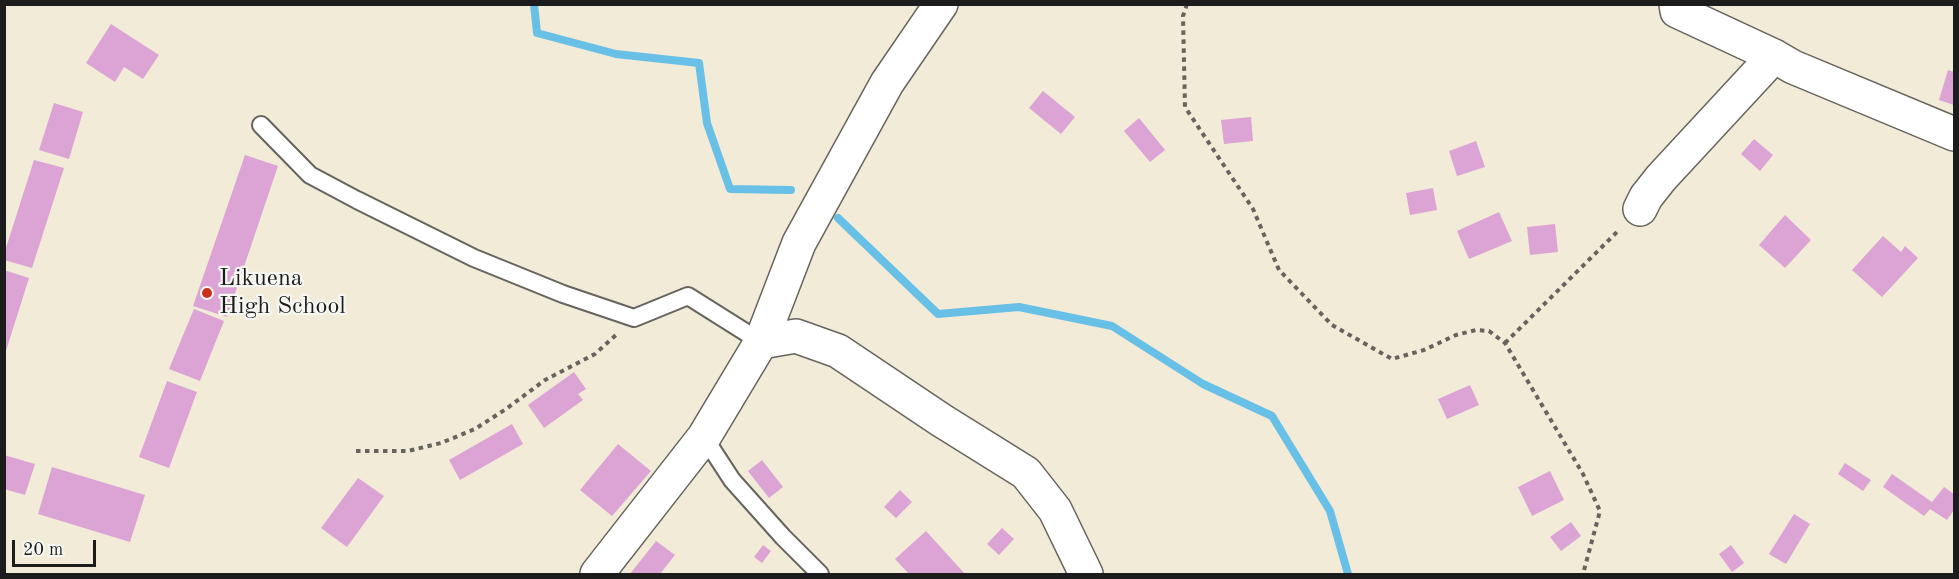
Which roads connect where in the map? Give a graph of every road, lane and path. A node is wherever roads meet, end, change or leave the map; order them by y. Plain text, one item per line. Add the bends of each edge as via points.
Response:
1 (941, 4) edge
2 (1187, 4) edge
3 (1676, 4) edge
4 (1774, 56) junction
5 (261, 125) dead end
6 (1954, 134) edge
7 (1640, 209) joint
8 (634, 318) junction
9 (760, 342) junction
10 (1505, 343) junction
11 (704, 437) junction
12 (356, 451) dead end
13 (597, 574) edge
14 (820, 574) edge
15 (1086, 574) edge
16 (1583, 574) edge

1 - 9 street via 887,83 799,243
2 - 10 path via 1183,16 1185,107 1253,209 1279,270 1332,325 1392,359 1476,330 1489,331
3 - 4 street via 1677,12
4 - 6 street
4 - 7 street via 1661,178
5 - 8 lane via 310,175 357,200 474,258
7 - 10 path
8 - 9 lane via 688,296
8 - 12 path via 595,354 545,380 475,429 408,451
9 - 11 street
9 - 15 street via 796,336 838,351 1026,473 1054,510
10 - 16 path via 1584,474 1600,511
11 - 13 street
11 - 14 lane via 732,480

